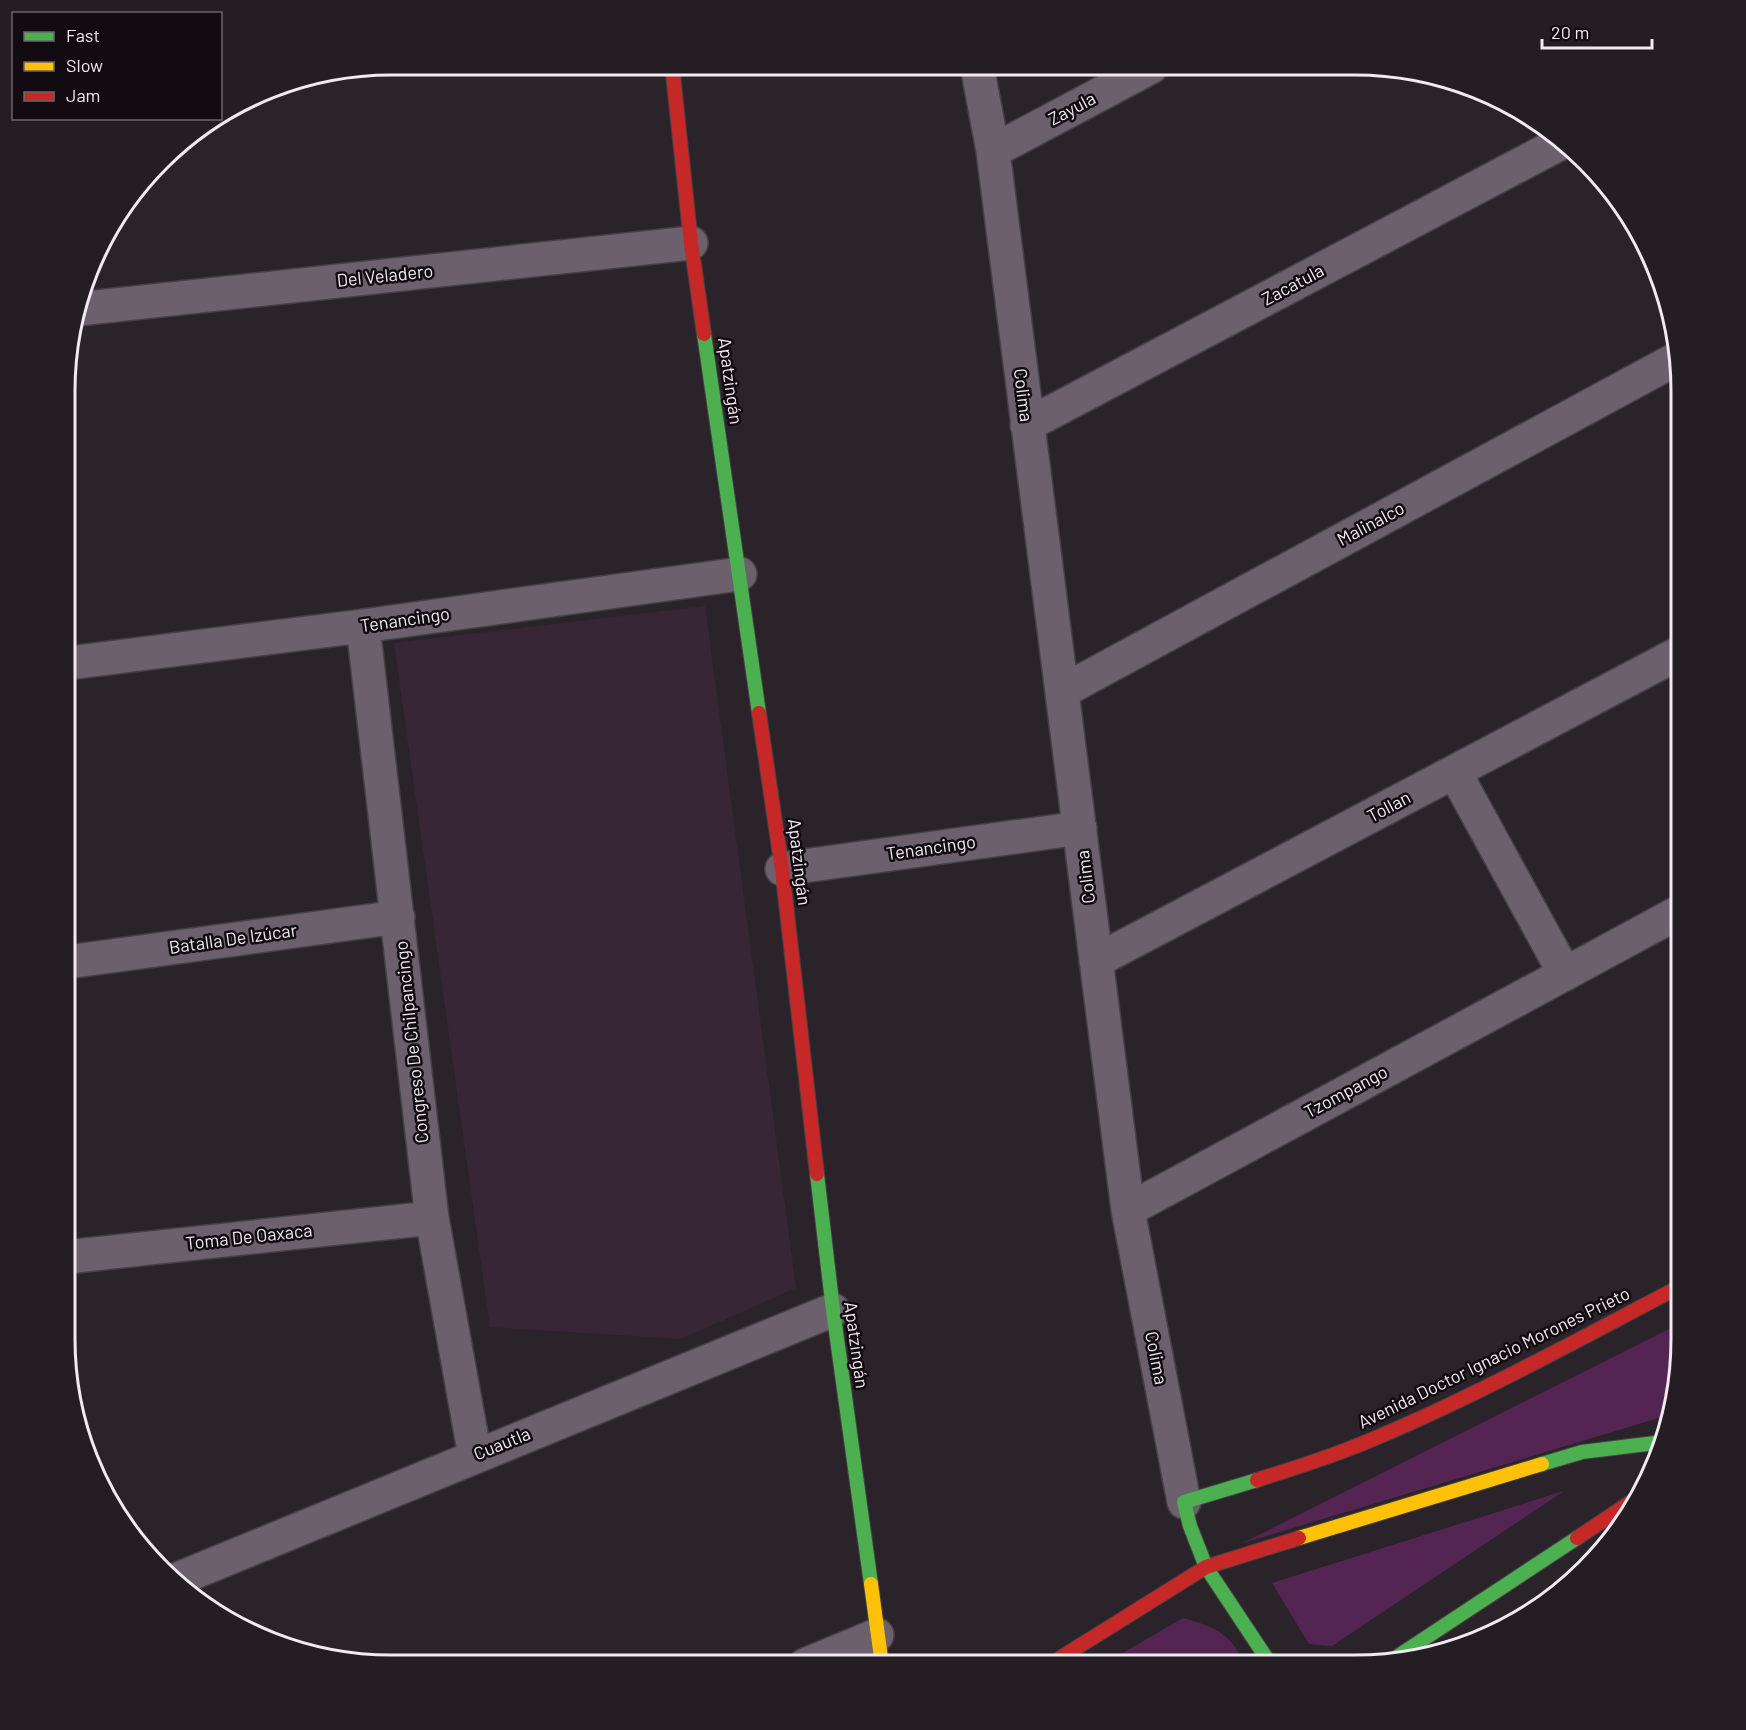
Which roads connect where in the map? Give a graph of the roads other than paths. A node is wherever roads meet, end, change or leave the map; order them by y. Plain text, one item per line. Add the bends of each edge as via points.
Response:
1 (673, 75) edge
2 (979, 75) edge
3 (1136, 75) edge
4 (1555, 146) edge
5 (993, 151) junction
6 (691, 243) junction
7 (86, 308) edge
8 (1669, 363) edge
9 (1027, 425) junction
10 (740, 574) junction
11 (363, 626) junction
12 (1671, 657) edge
13 (75, 662) edge
14 (1063, 691) junction
15 (1455, 772) junction
16 (1080, 828) junction
17 (782, 869) junction
18 (1671, 916) edge
19 (398, 917) junction
20 (75, 961) edge
21 (1096, 961) junction
22 (1565, 974) junction
23 (1128, 1210) junction
24 (432, 1218) junction
25 (75, 1256) edge
26 (1671, 1291) edge
27 (833, 1310) junction
28 (1653, 1443) edge
29 (475, 1456) junction
30 (1184, 1502) junction
31 (1623, 1508) edge
32 (1206, 1567) junction
33 (183, 1577) edge
34 (879, 1650) edge
35 (1406, 1651) edge
36 (854, 1655) edge
37 (1065, 1655) edge
38 (1264, 1655) edge

1 - 6 main road, Apatzingán
2 - 5 street, Colima
3 - 5 street, Zayula
4 - 9 street, Zacatula
5 - 9 street, Colima
6 - 7 street, Del Veladero
6 - 10 main road, Apatzingán
8 - 14 street, Malinalco
9 - 14 street, Colima
10 - 11 street, Tenancingo
10 - 17 main road, Apatzingán
11 - 13 street, Tenancingo
11 - 19 street, Congreso De Chilpancingo
12 - 15 street, Tollan
14 - 16 street, Colima
15 - 21 street, Tollan
15 - 22 street
16 - 17 street, Tenancingo
16 - 21 street, Colima
17 - 27 main road, Apatzingán
18 - 22 street, Tzompango
19 - 20 street, Batalla De Izúcar
19 - 24 street, Congreso De Chilpancingo
21 - 23 street, Colima
22 - 23 street, Tzompango
23 - 30 street, Colima
24 - 25 street, Toma De Oaxaca
24 - 29 street, Congreso De Chilpancingo
26 - 30 main road, Avenida Doctor Ignacio Morones Prieto via 1378,1437
27 - 29 street, Cuautla
27 - 34 main road, Apatzingán
28 - 32 main road via 1582,1452
29 - 33 street, Cuautla
30 - 32 main road, Colima
31 - 35 main road
32 - 37 main road
32 - 38 main road, Colima
34 - 36 street

